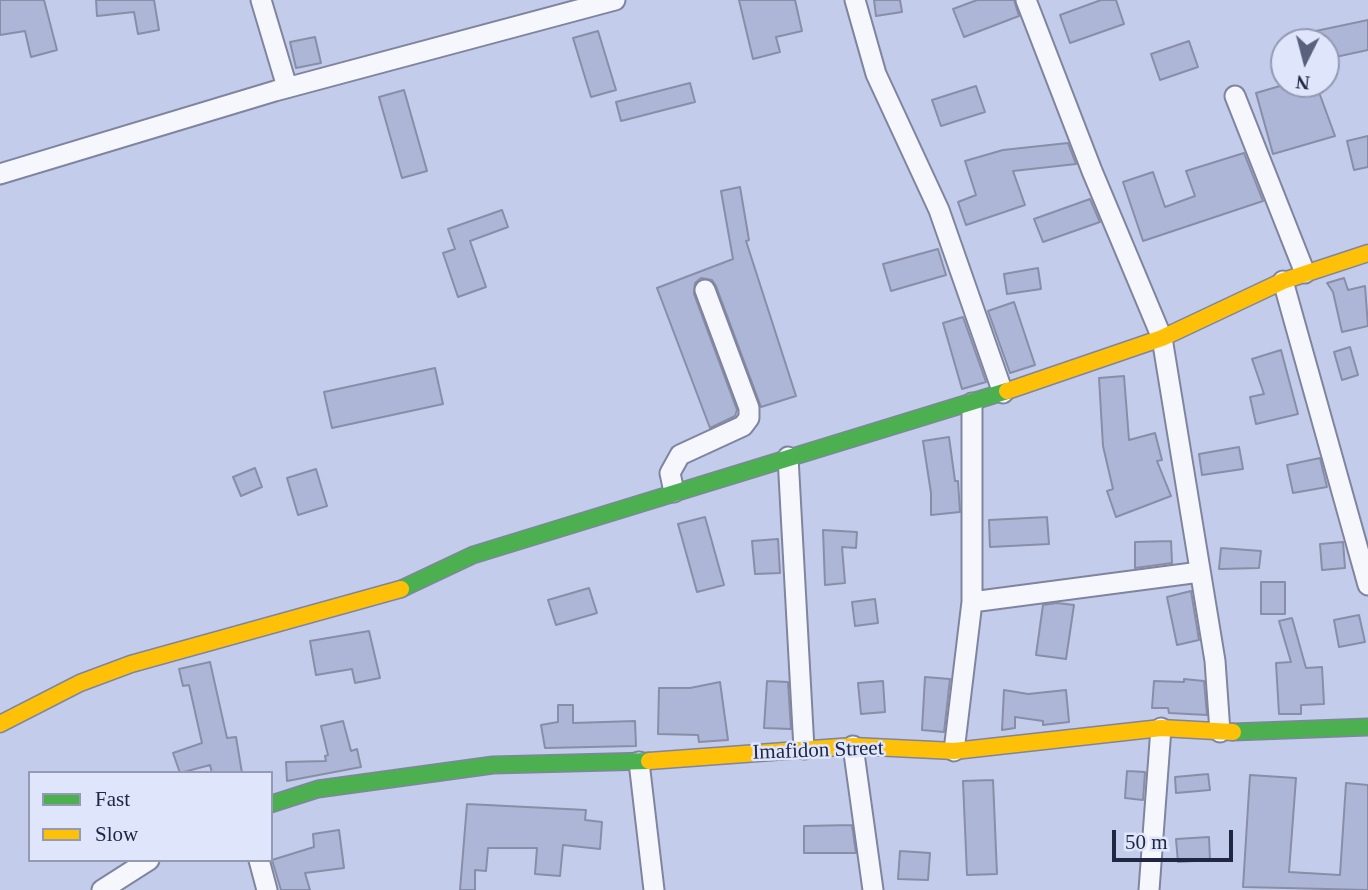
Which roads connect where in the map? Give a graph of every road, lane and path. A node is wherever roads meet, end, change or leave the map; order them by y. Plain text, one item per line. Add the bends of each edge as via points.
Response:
1 (261, 0) edge
2 (615, 0) edge
3 (855, 0) edge
4 (1026, 0) edge
5 (287, 87) junction
6 (1235, 96) dead end
7 (0, 174) edge
8 (1368, 253) edge
9 (1305, 273) junction
10 (1283, 281) junction
11 (705, 290) dead end
12 (1162, 338) junction
13 (1003, 393) junction
14 (972, 403) junction
15 (788, 457) junction
16 (674, 492) junction
17 (1200, 572) junction
18 (1368, 585) edge
19 (972, 602) junction
20 (0, 724) edge
21 (1368, 727) edge
22 (1161, 728) junction
23 (1220, 732) junction
24 (853, 746) junction
25 (804, 749) junction
26 (954, 751) junction
27 (639, 762) junction
28 (273, 803) edge
29 (146, 862) edge
30 (260, 862) edge
31 (103, 890) edge
32 (267, 890) edge
33 (654, 890) edge
34 (873, 890) edge
35 (1149, 890) edge

1 - 5 street
2 - 5 street
3 - 13 street via 876,74 939,210
4 - 12 street
5 - 7 street
6 - 9 street
8 - 9 street
9 - 10 street
10 - 12 street
10 - 18 street
11 - 16 street via 749,418 743,426 680,456 670,473
12 - 13 street
12 - 17 street
13 - 14 street
14 - 15 street
14 - 19 street
15 - 16 street
15 - 25 street
16 - 20 street via 473,555 392,593 131,664 80,683
17 - 19 street
17 - 23 street via 1215,661
19 - 26 street
21 - 23 street, Imafidon Street
22 - 23 street, Imafidon Street
22 - 26 street, Imafidon Street
22 - 35 street
24 - 25 street, Imafidon Street
24 - 26 street, Imafidon Street
24 - 34 street
25 - 27 street, Imafidon Street
27 - 28 street, Imafidon Street via 493,765 318,789
27 - 33 street
29 - 31 street
30 - 32 street

